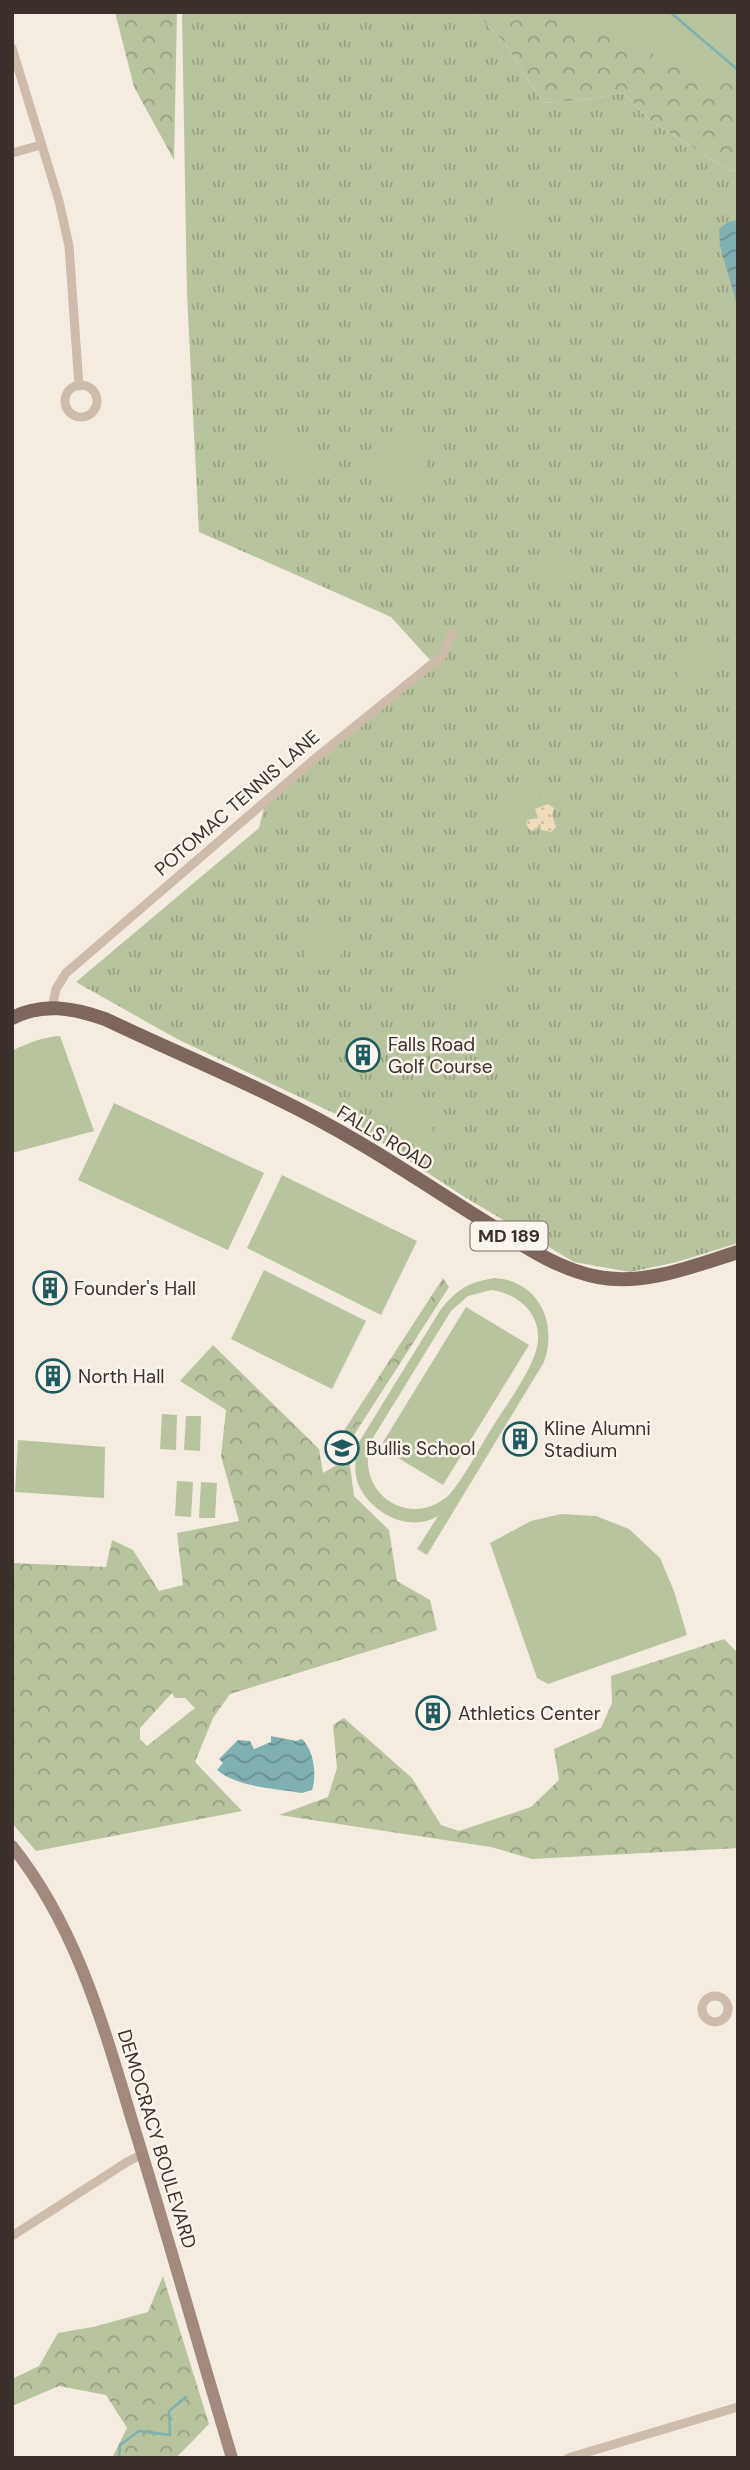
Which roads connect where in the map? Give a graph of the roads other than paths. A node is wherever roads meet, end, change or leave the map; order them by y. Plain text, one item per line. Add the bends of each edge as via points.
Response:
1 (12, 48) edge
2 (41, 145) junction
3 (12, 153) edge
4 (79, 386) dead end
5 (453, 632) dead end
6 (52, 1008) junction
7 (12, 1018) edge
8 (738, 1252) edge
9 (12, 1846) edge
10 (143, 2154) junction
11 (12, 2235) edge
12 (738, 2407) edge
13 (232, 2458) edge
14 (568, 2458) edge

1 - 2 street
2 - 3 street
2 - 4 street via 69,246
5 - 6 street, POTOMAC TENNIS LANE via 442,656 66,973
6 - 7 main road, FALLS ROAD / MD 189
6 - 8 main road, FALLS ROAD / MD 189 via 82,1011 105,1020 302,1112 561,1266 625,1279 650,1277
9 - 10 main road, DEMOCRACY BOULEVARD via 52,1904 82,1965
10 - 11 street
10 - 13 main road, DEMOCRACY BOULEVARD
12 - 14 street

